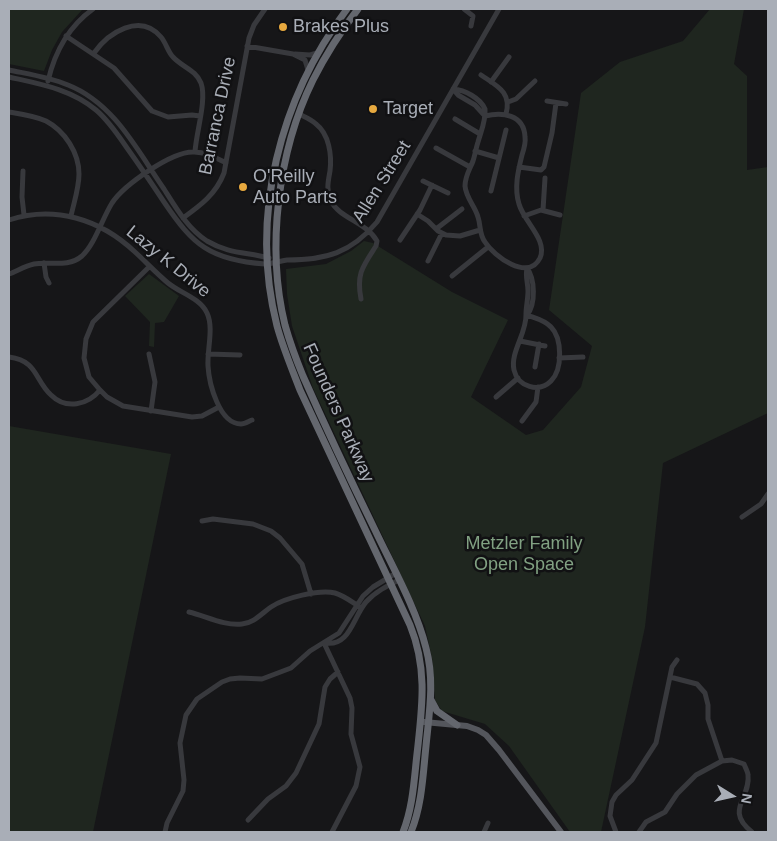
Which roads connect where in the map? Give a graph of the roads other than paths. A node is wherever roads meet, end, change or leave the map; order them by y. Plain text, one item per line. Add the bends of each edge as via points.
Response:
1 (93, 9) edge
2 (265, 9) edge
3 (347, 9) edge
4 (358, 9) edge
5 (464, 9) edge
6 (499, 9) edge
7 (471, 26) dead end
8 (66, 36) junction
9 (247, 46) junction
10 (94, 53) junction
11 (317, 53) junction
12 (293, 54) junction
13 (508, 57) dead end
14 (9, 70) edge
15 (308, 70) junction
16 (482, 75) dead end
17 (9, 77) edge
18 (48, 78) junction
19 (534, 81) dead end
20 (491, 82) junction
21 (47, 85) junction
22 (453, 89) junction
23 (298, 90) junction
24 (547, 101) dead end
25 (508, 102) junction
26 (556, 103) junction
27 (566, 104) dead end
28 (9, 112) edge
29 (299, 114) junction
30 (506, 114) junction
31 (200, 116) junction
32 (485, 116) junction
33 (455, 119) dead end
34 (506, 130) dead end
35 (480, 134) junction
36 (436, 148) dead end
37 (476, 151) junction
38 (195, 152) junction
39 (499, 158) junction
40 (226, 163) junction
41 (470, 167) junction
42 (519, 167) junction
43 (151, 170) junction
44 (23, 171) dead end
45 (145, 174) junction
46 (545, 178) dead end
47 (423, 181) dead end
48 (432, 185) junction
49 (491, 191) dead end
50 (448, 193) dead end
51 (462, 209) dead end
52 (543, 210) junction
53 (417, 214) junction
54 (24, 215) junction
55 (560, 215) dead end
56 (71, 216) junction
57 (524, 216) junction
58 (183, 218) junction
59 (9, 220) edge
60 (100, 226) junction
61 (436, 229) junction
62 (480, 230) junction
63 (186, 232) junction
64 (369, 232) junction
65 (442, 233) junction
66 (200, 236) junction
67 (400, 240) dead end
68 (488, 247) junction
69 (268, 260) junction
70 (277, 261) junction
71 (428, 261) dead end
72 (44, 263) junction
73 (149, 268) junction
74 (527, 268) junction
75 (9, 274) edge
76 (452, 276) dead end
77 (50, 283) dead end
78 (361, 299) dead end
79 (526, 315) junction
80 (520, 341) junction
81 (538, 344) junction
82 (545, 346) dead end
83 (149, 354) dead end
84 (208, 354) junction
85 (240, 355) dead end
86 (9, 357) edge
87 (559, 358) junction
88 (583, 358) dead end
89 (535, 367) dead end
90 (518, 378) junction
91 (538, 387) junction
92 (100, 390) junction
93 (496, 397) dead end
94 (219, 407) junction
95 (151, 410) junction
96 (252, 420) dead end
97 (522, 421) dead end
98 (768, 494) edge
99 (742, 517) dead end
100 (202, 521) dead end
101 (397, 577) junction
102 (390, 581) junction
103 (311, 594) junction
104 (359, 607) junction
105 (189, 612) dead end
106 (324, 643) junction
107 (677, 660) dead end
108 (338, 672) junction
109 (670, 677) junction
110 (430, 700) junction
111 (424, 722) junction
112 (457, 725) junction
113 (722, 761) junction
114 (248, 820) dead end
115 (488, 822) dead end
116 (165, 832) edge
117 (332, 832) edge
118 (403, 832) edge
119 (411, 832) edge
120 (484, 832) edge
121 (561, 832) edge
122 (616, 832) edge
123 (639, 832) edge
124 (752, 832) edge

1 - 8 street
2 - 9 street, Barranca Drive via 254,25
3 - 11 highway, Founders Parkway
4 - 29 highway, Founders Parkway via 312,81
5 - 7 street via 473,16
6 - 22 street, Allen Street
8 - 10 street
8 - 18 street
9 - 12 street
9 - 40 street, Barranca Drive
10 - 31 street via 118,72 152,111 168,117
10 - 31 street via 101,42 123,28 135,26 152,30 162,38 173,58 198,76 203,92
11 - 12 street
11 - 15 highway, Founders Parkway
12 - 15 street via 305,60
13 - 20 street
14 - 18 street
15 - 23 highway, Founders Parkway
16 - 20 street
17 - 21 street
18 - 21 street
18 - 43 street via 76,88 102,106 120,125
19 - 25 street via 516,99
20 - 25 street via 504,92
21 - 45 street via 74,95 98,112
22 - 32 street
22 - 64 street, Allen Street
23 - 29 highway
23 - 69 highway, Founders Parkway via 285,126 272,182 267,228
24 - 26 street
25 - 30 street
26 - 27 street
26 - 42 street via 544,167 539,170
28 - 56 street via 48,122 74,149 79,172
29 - 64 street via 316,124 326,137 331,160 327,189 333,205
29 - 70 highway, Founders Parkway via 280,191
30 - 32 street
30 - 42 street via 520,123 525,133
31 - 38 street
32 - 35 street
33 - 35 street
34 - 39 street
35 - 37 street
36 - 41 street
37 - 39 street
37 - 41 street
38 - 40 street
38 - 43 street via 178,154
39 - 49 street
40 - 58 street, Barranca Drive via 214,193
41 - 62 street via 465,188
42 - 57 street via 517,196
43 - 45 street
43 - 58 street
44 - 54 street
45 - 60 street via 115,198
45 - 63 street
46 - 52 street
47 - 48 street
48 - 50 street
48 - 53 street
51 - 61 street
52 - 55 street
52 - 57 street
53 - 61 street
53 - 67 street
54 - 56 street, Lazy K Drive via 53,213
54 - 59 street, Lazy K Drive
56 - 60 street, Lazy K Drive
57 - 74 street via 542,248 538,261
58 - 66 street
60 - 72 street via 88,249 75,261
60 - 73 street, Lazy K Drive via 134,251
61 - 65 street
62 - 65 street via 460,236
62 - 68 street
63 - 66 street
63 - 69 street via 197,243 218,255 237,260
64 - 70 street, Allen Street via 352,246 328,257
64 - 78 street via 378,242 360,273
65 - 71 street
66 - 69 street via 230,252
68 - 74 street via 515,266
68 - 76 street
69 - 70 street
69 - 102 highway, Founders Parkway via 274,313 289,362
70 - 101 highway, Founders Parkway via 280,299 291,346
72 - 75 street
72 - 77 street
73 - 84 street, Lazy K Drive via 204,309 210,325
73 - 92 street via 99,315 88,332 84,358 89,377
74 - 79 street
79 - 80 street
79 - 87 street via 554,330
80 - 81 street
80 - 90 street via 514,364
81 - 82 street
81 - 89 street
83 - 95 street via 155,382
84 - 85 street
84 - 94 street, Lazy K Drive via 210,380
86 - 92 street via 29,365 49,393 63,402 85,402
87 - 88 street
87 - 91 street via 553,378
90 - 91 street via 527,385
90 - 93 street
91 - 97 street via 536,402
92 - 95 street via 123,406
94 - 95 street via 196,417
94 - 96 street, Lazy K Drive via 236,423
98 - 99 street via 761,504
100 - 103 street via 213,519 253,524 271,531 302,564
101 - 102 street
101 - 110 highway, Founders Parkway via 426,647
102 - 104 street via 368,591
102 - 111 highway, Founders Parkway via 413,632 420,657
103 - 104 street via 335,594
103 - 105 street via 276,604 245,624 228,624
104 - 106 street via 343,629
106 - 108 street
106 - 116 street via 279,673 262,679 230,679 192,704 180,743 183,791
107 - 109 street
108 - 114 street via 325,688 318,724 296,773
108 - 117 street via 352,703 351,734 360,767 356,786
109 - 113 street via 697,684 705,693 708,719
109 - 122 street via 656,743 632,780 612,802 610,816
110 - 111 highway, Founders Parkway
110 - 112 highway via 437,711
111 - 112 main road
111 - 118 highway, Founders Parkway via 410,809
111 - 119 highway, Founders Parkway via 421,790
112 - 121 main road via 486,735
113 - 123 street via 696,775 665,812 646,822
113 - 124 street via 744,764 748,776 739,805 740,819
115 - 120 street

